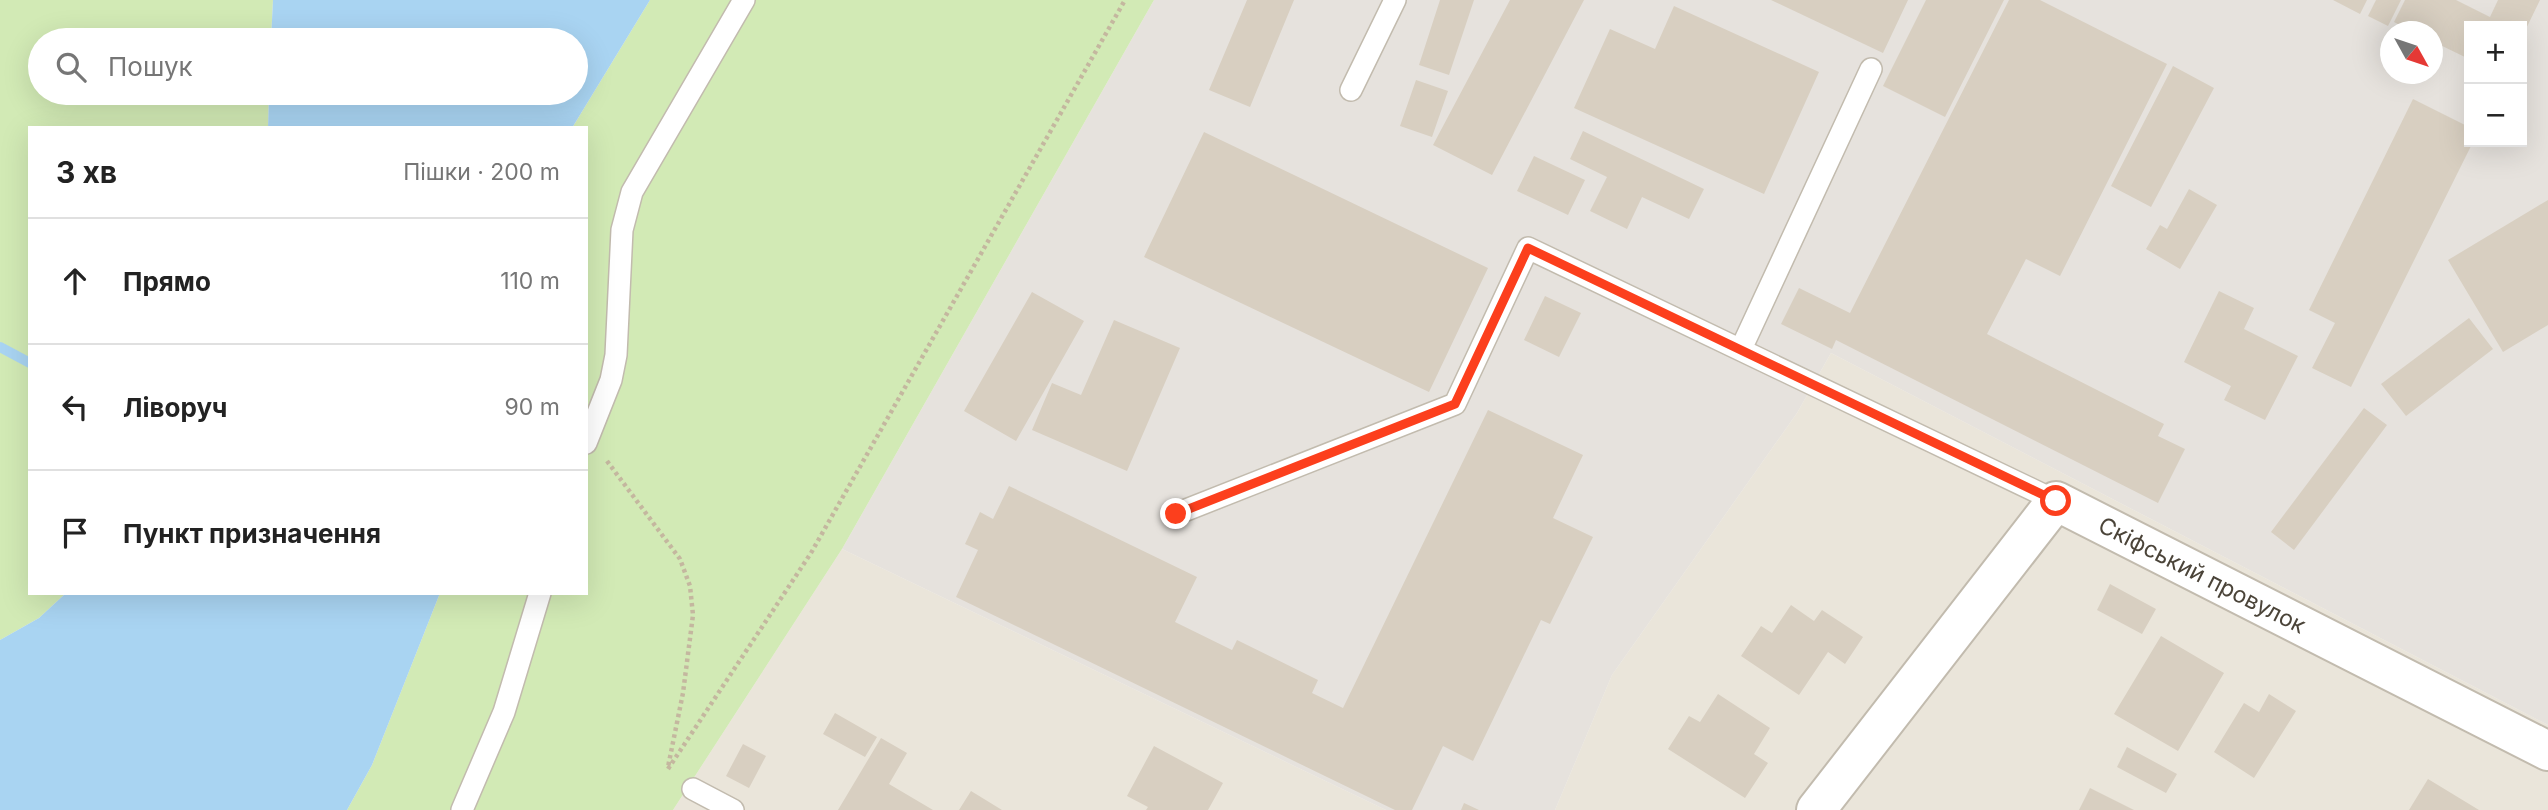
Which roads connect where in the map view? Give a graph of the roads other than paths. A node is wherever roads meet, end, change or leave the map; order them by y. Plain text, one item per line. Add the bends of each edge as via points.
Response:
1 (744, 0) edge
2 (1395, 0) edge
3 (1871, 69) dead end
4 (1351, 90) dead end
5 (1741, 349) junction
6 (588, 438) edge
7 (2056, 501) junction
8 (1176, 514) dead end
9 (539, 595) edge
10 (2548, 751) edge
11 (693, 789) road end
12 (462, 810) edge
13 (733, 810) edge
14 (1816, 810) edge

1 - 6 lane via 632,192 622,230 616,355
2 - 4 lane
3 - 5 lane
5 - 7 lane
5 - 8 lane via 1528,248 1455,404
7 - 10 street, Скіфський провулок
7 - 14 street
9 - 12 lane via 504,712
11 - 13 lane

